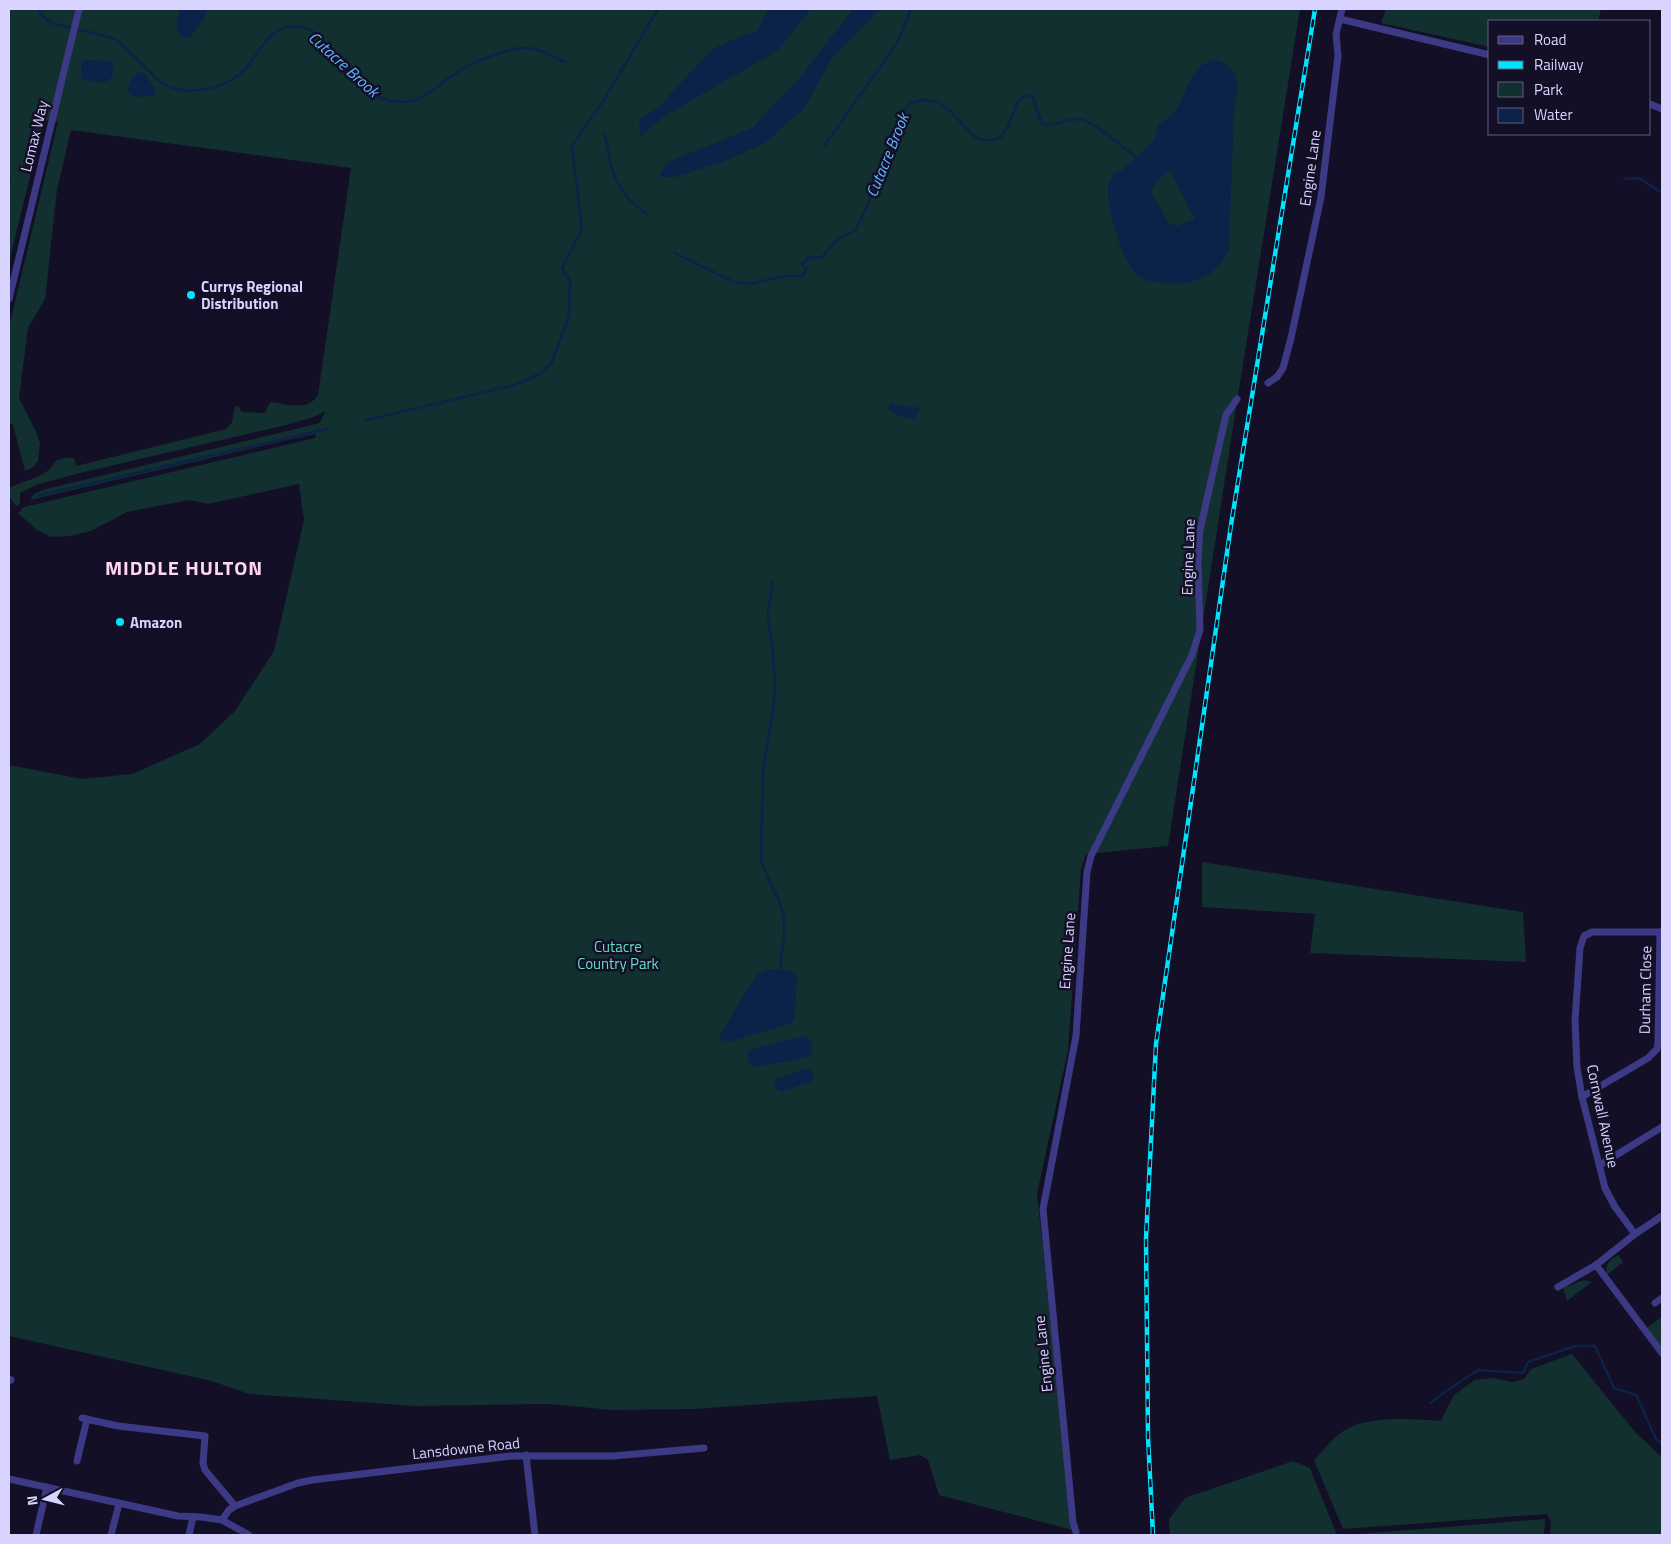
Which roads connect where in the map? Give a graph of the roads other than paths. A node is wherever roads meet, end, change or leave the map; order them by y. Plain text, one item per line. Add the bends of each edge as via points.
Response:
1 (1342, 9) edge
2 (78, 10) edge
3 (1340, 19) junction
4 (1488, 55) edge
5 (9, 299) edge
6 (1268, 383) dead end
7 (1237, 399) dead end
8 (1661, 932) edge
9 (1582, 1098) junction
10 (1662, 1127) edge
11 (1600, 1165) junction
12 (1662, 1216) edge
13 (1634, 1234) junction
14 (1596, 1265) junction
15 (1558, 1287) dead end
16 (1662, 1298) edge
17 (1655, 1303) dead end
18 (1662, 1353) edge
19 (704, 1448) dead end
20 (70, 1454) dead end
21 (526, 1455) junction
22 (9, 1479) edge
23 (47, 1487) junction
24 (119, 1504) junction
25 (235, 1506) junction
26 (193, 1516) junction
27 (222, 1520) junction
28 (1076, 1532) edge
29 (36, 1535) edge
30 (111, 1535) edge
31 (189, 1535) edge
32 (249, 1535) edge
33 (535, 1535) edge

1 - 3 street, Engine Lane
2 - 5 street, Lomax Way
3 - 4 street
3 - 6 street, Engine Lane via 1316,223 1283,368
7 - 28 street, Engine Lane via 1226,415 1200,530 1200,630 1192,655 1091,856 1087,872 1076,1036 1043,1209
8 - 9 street, Durham Close via 1657,1049 1648,1058
8 - 9 street, Cornwall Avenue via 1604,931 1584,936 1580,948 1575,1021
9 - 11 street, Cornwall Avenue
10 - 11 street
11 - 13 street, Cornwall Avenue via 1605,1188 1614,1207
12 - 13 street
13 - 14 street
14 - 15 street
14 - 18 street
16 - 17 street
19 - 21 street, Lansdowne Road via 613,1456
20 - 25 street via 78,1458 84,1419 205,1436 204,1470
21 - 25 street, Lansdowne Road via 312,1480
21 - 33 street
22 - 23 street
23 - 24 street
23 - 29 street
24 - 26 street
24 - 30 street
25 - 27 street
26 - 27 street
26 - 31 street
27 - 32 street

